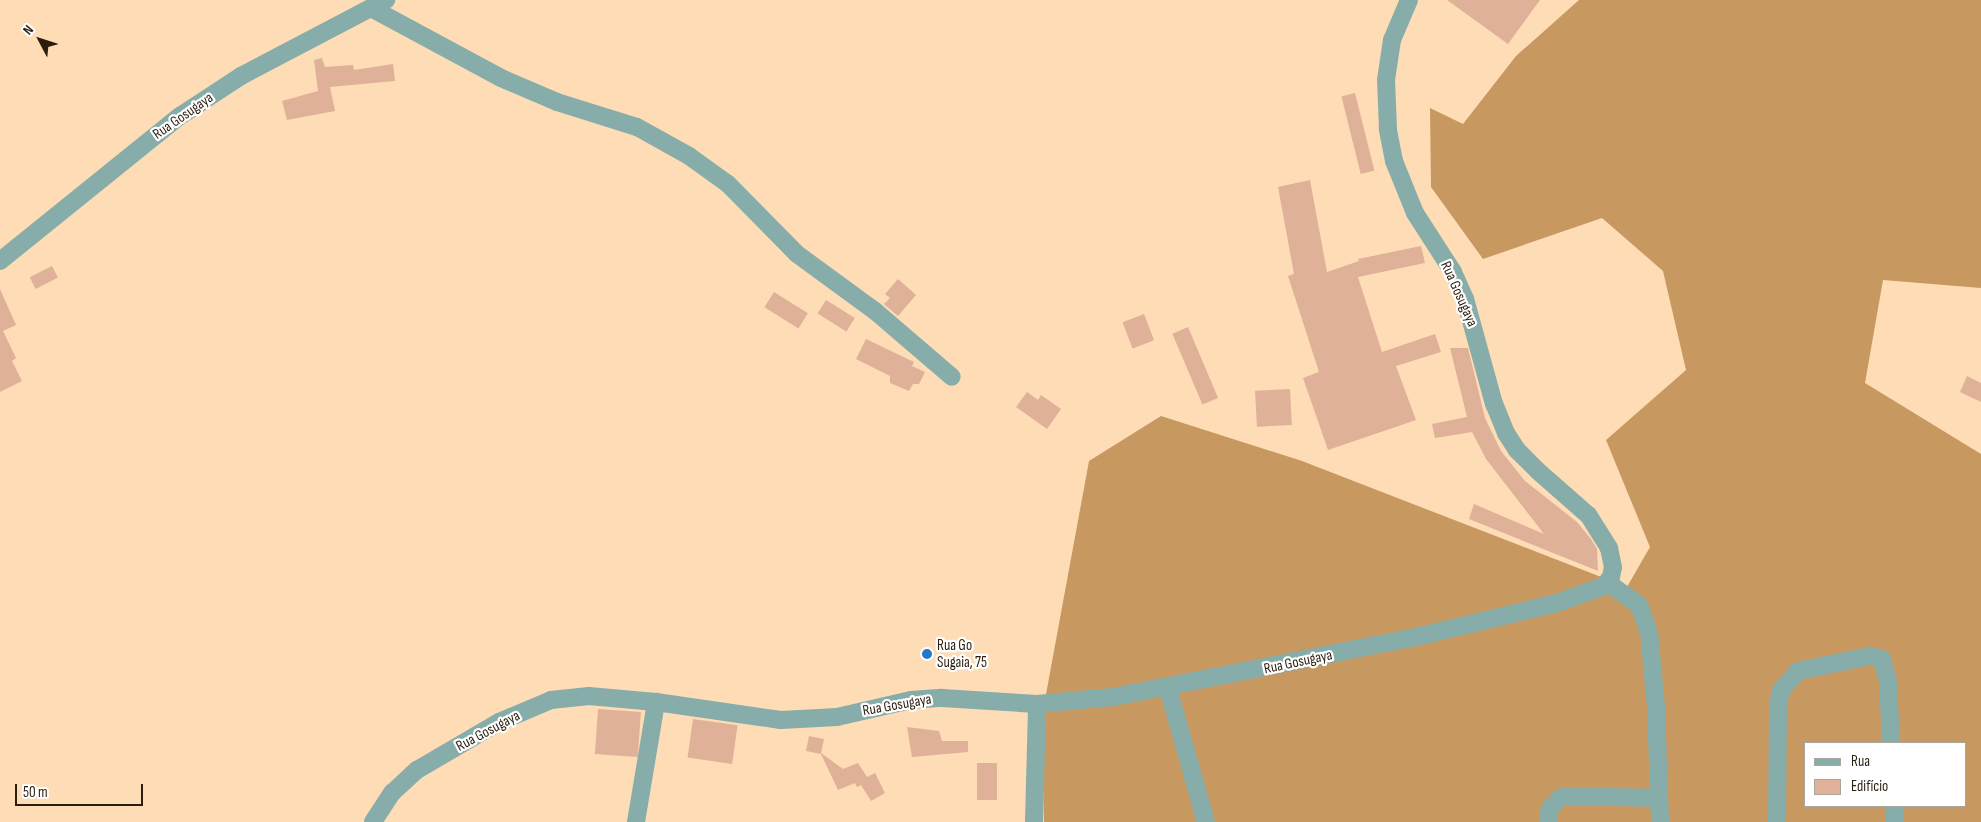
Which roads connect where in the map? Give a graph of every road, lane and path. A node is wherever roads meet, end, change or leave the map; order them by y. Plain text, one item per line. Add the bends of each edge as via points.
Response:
1 (1409, 0) edge
2 (380, 5) edge
3 (0, 261) edge
4 (952, 377) dead end
5 (1607, 582) junction
6 (1168, 688) junction
7 (656, 702) junction
8 (1037, 704) junction
9 (1891, 742) edge
10 (1659, 798) junction
11 (1894, 807) edge
12 (372, 822) edge
13 (636, 822) edge
14 (1034, 822) edge
15 (1206, 822) edge
16 (1548, 822) edge
17 (1660, 822) edge
18 (1777, 822) edge
19 (1895, 822) edge

1 - 5 street, Rua Gosugaya via 1392,40 1386,80 1388,129 1394,161 1416,212 1453,272 1465,299 1494,404 1506,433 1518,450 1600,530 1609,548 1613,568
2 - 3 street, Rua Gosugaya via 241,76 180,116
2 - 4 street via 509,81 557,102 637,128 689,156 728,184 804,260 875,311
5 - 6 street, Rua Gosugaya via 1585,594 1557,603
5 - 10 street via 1638,605 1650,632
6 - 8 street, Rua Gosugaya
6 - 15 street
7 - 8 street, Rua Gosugaya via 781,720 837,717 911,700 942,698
7 - 12 street, Rua Gosugaya via 589,696 551,700 533,707 499,722 417,770 392,793
7 - 13 street
8 - 14 street
9 - 18 street via 1887,676 1882,659 1870,656 1798,671 1781,690 1778,706
10 - 16 street via 1567,796 1550,808
10 - 17 street
11 - 19 street

